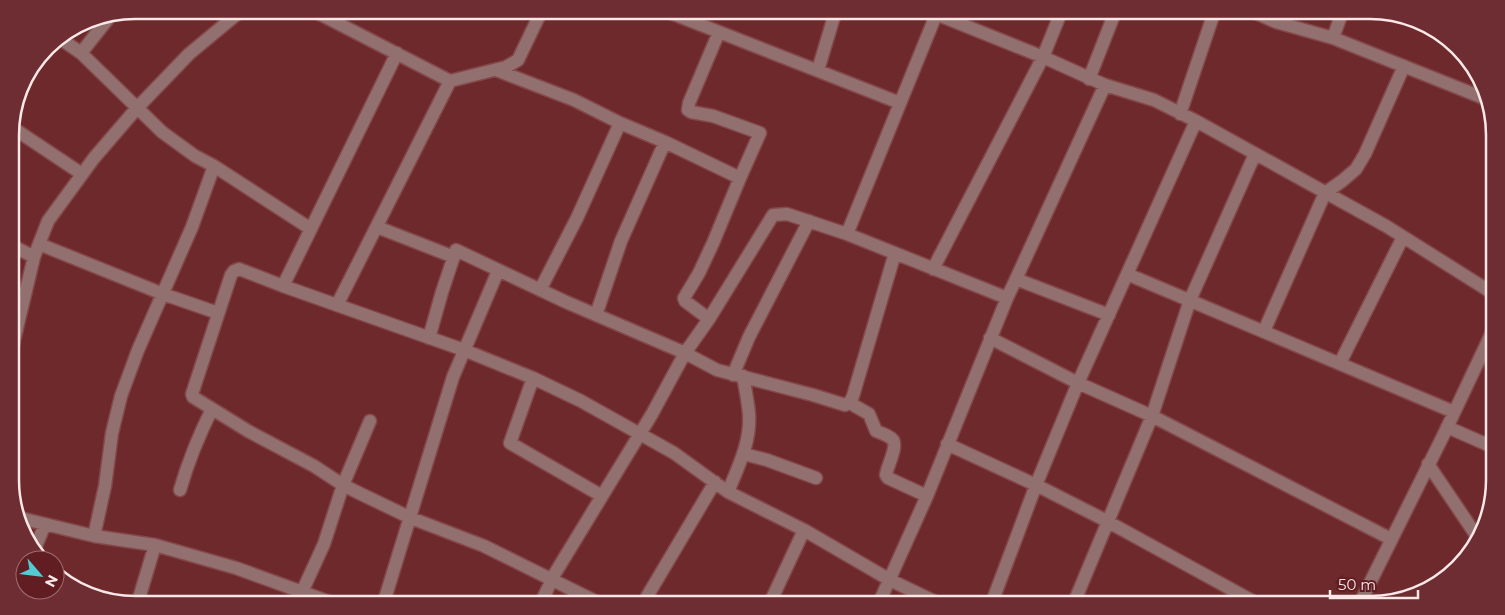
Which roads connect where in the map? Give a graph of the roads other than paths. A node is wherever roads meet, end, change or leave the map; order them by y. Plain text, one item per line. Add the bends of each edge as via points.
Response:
1 (230, 19) edge
2 (330, 19) edge
3 (538, 19) edge
4 (686, 19) edge
5 (833, 19) edge
6 (930, 19) edge
7 (952, 19) edge
8 (1058, 19) edge
9 (1112, 19) edge
10 (1212, 19) edge
11 (1269, 19) edge
12 (1340, 19) edge
13 (104, 23) edge
14 (718, 32) junction
15 (1334, 38) junction
16 (64, 42) edge
17 (81, 53) junction
18 (397, 53) junction
19 (1043, 57) junction
20 (1404, 66) junction
21 (496, 70) junction
22 (818, 70) junction
23 (1089, 79) junction
24 (450, 81) junction
25 (1105, 85) junction
26 (1480, 96) edge
27 (900, 103) junction
28 (136, 108) junction
29 (1180, 114) junction
30 (1196, 121) junction
31 (620, 123) junction
32 (19, 132) edge
33 (665, 142) junction
34 (1255, 154) junction
35 (214, 166) junction
36 (82, 174) junction
37 (740, 178) junction
38 (1325, 193) junction
39 (809, 221) junction
40 (377, 226) junction
41 (311, 229) junction
42 (847, 234) junction
43 (1403, 237) junction
44 (38, 244) junction
45 (19, 250) edge
46 (895, 253) junction
47 (34, 257) junction
48 (454, 257) junction
49 (933, 269) junction
50 (498, 270) junction
51 (1128, 274) junction
52 (1016, 278) junction
53 (283, 286) junction
54 (1486, 289) edge
55 (540, 290) junction
56 (163, 294) junction
57 (1006, 298) junction
58 (1190, 300) junction
59 (337, 305) junction
60 (218, 313) junction
61 (596, 315) junction
62 (1109, 315) junction
63 (19, 317) edge
64 (709, 319) junction
65 (1264, 331) junction
66 (429, 338) junction
67 (990, 338) junction
68 (1486, 343) edge
69 (464, 350) junction
70 (685, 353) junction
71 (1340, 363) junction
72 (738, 375) junction
73 (533, 378) junction
74 (1078, 383) junction
75 (850, 402) junction
76 (212, 408) junction
77 (1454, 412) junction
78 (1152, 416) junction
79 (370, 422) dead end
80 (1447, 427) junction
81 (640, 434) junction
82 (947, 444) junction
83 (1486, 444) edge
84 (744, 454) junction
85 (1428, 464) junction
86 (816, 478) dead end
87 (715, 482) junction
88 (343, 485) junction
89 (1036, 485) junction
90 (180, 490) dead end
91 (728, 492) junction
92 (602, 496) junction
93 (927, 496) junction
94 (411, 518) junction
95 (26, 519) edge
96 (1107, 522) junction
97 (45, 524) junction
98 (804, 530) junction
99 (1474, 532) edge
100 (94, 536) junction
101 (1391, 539) junction
102 (37, 543) edge
103 (156, 545) junction
104 (552, 580) junction
105 (890, 580) junction
106 (302, 592) junction
107 (139, 596) edge
108 (313, 596) edge
109 (386, 596) edge
110 (544, 596) edge
111 (584, 596) edge
112 (647, 596) edge
113 (773, 596) edge
114 (882, 596) edge
115 (923, 596) edge
116 (994, 596) edge
117 (1078, 596) edge
118 (1243, 596) edge
119 (1363, 596) edge

1 - 28 street via 189,54
2 - 18 street
3 - 21 street via 518,60
4 - 14 street
5 - 22 street
6 - 27 street
7 - 19 street
8 - 19 street
9 - 23 street
10 - 29 street
11 - 15 street
12 - 15 street
13 - 17 street
14 - 22 street
14 - 37 street via 688,110 760,133
15 - 20 street
16 - 17 street
17 - 28 street
18 - 24 street
18 - 41 street
19 - 23 street
19 - 49 street
20 - 26 street
20 - 38 street via 1356,169
21 - 24 street
21 - 31 street via 574,100
22 - 27 street
23 - 25 street
24 - 40 street
25 - 29 street via 1154,100
25 - 52 street
27 - 42 street
28 - 35 street via 162,132
28 - 36 street
29 - 30 street
30 - 34 street
30 - 51 street
31 - 33 street
31 - 55 street
32 - 36 street
33 - 37 street
33 - 61 street via 621,241
34 - 38 street
34 - 58 street
35 - 41 street
35 - 56 street
36 - 44 street via 48,222
37 - 64 street via 699,273 684,298
38 - 43 street
38 - 65 street
39 - 42 street
39 - 64 street via 787,214 773,216
39 - 72 street via 749,337
40 - 48 street
40 - 59 street
41 - 53 street
42 - 46 street
43 - 54 street
43 - 71 street
44 - 47 street
44 - 56 street
45 - 47 street
46 - 49 street
46 - 75 street
47 - 63 street
48 - 50 street via 456,250
48 - 66 street
49 - 57 street
50 - 55 street
50 - 69 street
51 - 58 street
51 - 62 street
52 - 57 street
52 - 62 street
53 - 59 street
53 - 60 street via 239,269 234,271
55 - 61 street
56 - 60 street
56 - 100 street via 121,396
57 - 67 street
58 - 65 street
58 - 78 street
59 - 66 street
60 - 76 street via 192,394
61 - 70 street
62 - 74 street
64 - 70 street
65 - 71 street
66 - 69 street
67 - 74 street
67 - 82 street
68 - 77 street
69 - 73 street
69 - 94 street
70 - 72 street via 717,370
70 - 81 street
71 - 77 street
72 - 75 street via 844,405
72 - 84 street via 749,414
73 - 81 street
73 - 92 street via 510,443
74 - 78 street
74 - 89 street
75 - 93 street via 869,414 876,431 892,439 894,449 886,475 888,478
76 - 88 street
76 - 90 street via 197,439
77 - 80 street
78 - 96 street
78 - 101 street
79 - 88 street
80 - 83 street
80 - 85 street
81 - 87 street via 674,452
81 - 92 street
82 - 89 street
82 - 93 street
84 - 86 street
84 - 91 street
85 - 99 street
85 - 101 street
87 - 91 street
87 - 112 street
88 - 94 street
88 - 106 street via 324,544
89 - 96 street
89 - 116 street
91 - 98 street
92 - 104 street
93 - 105 street
94 - 104 street via 484,546
94 - 109 street
95 - 97 street
96 - 117 street
96 - 118 street
97 - 100 street
97 - 102 street
98 - 105 street
98 - 113 street
100 - 103 street
101 - 119 street
103 - 106 street via 236,568
103 - 107 street
104 - 110 street
104 - 111 street
105 - 114 street
105 - 115 street
106 - 108 street

